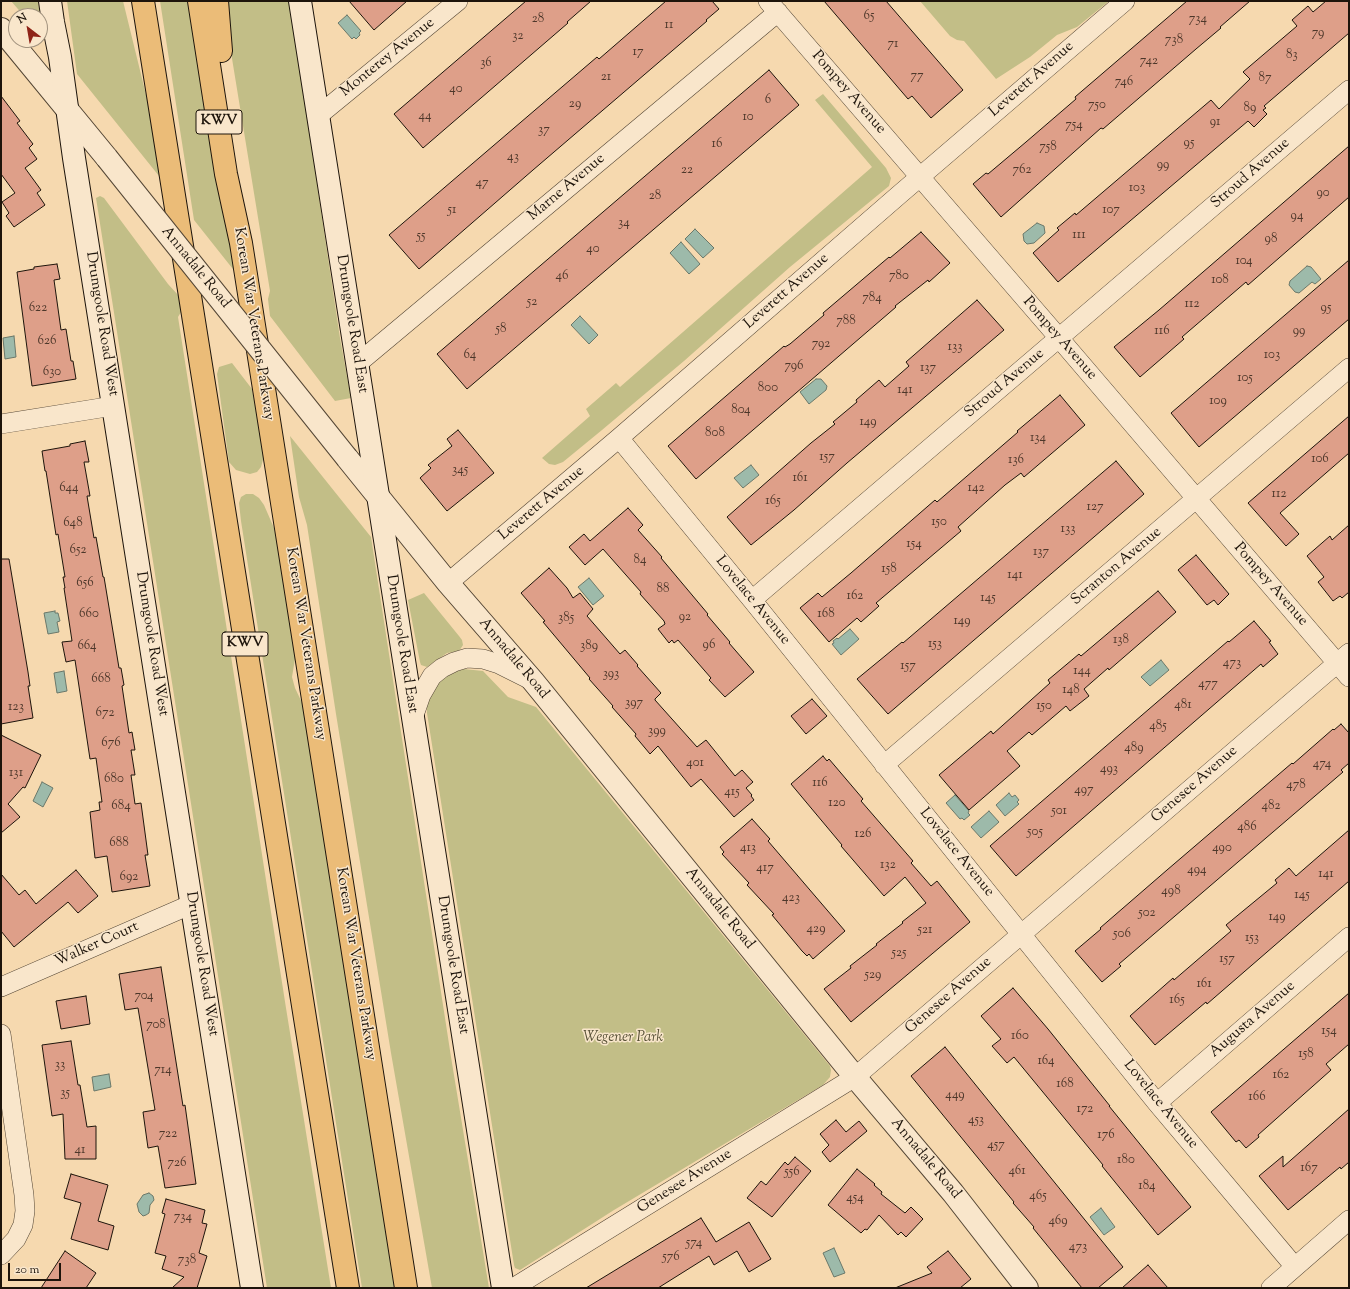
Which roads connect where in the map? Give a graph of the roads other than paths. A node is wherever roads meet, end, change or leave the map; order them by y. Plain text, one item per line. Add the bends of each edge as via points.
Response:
1 (50, 1) edge
2 (143, 1) edge
3 (199, 1) edge
4 (217, 1) edge
5 (300, 1) edge
6 (458, 1) edge
7 (1125, 1) edge
8 (773, 6) edge
9 (1, 29) edge
10 (1349, 90) edge
11 (67, 109) junction
12 (319, 115) junction
13 (920, 176) junction
14 (241, 243) junction
15 (1059, 338) junction
16 (357, 364) junction
17 (1349, 368) edge
18 (113, 406) junction
19 (1, 424) edge
20 (619, 438) junction
21 (378, 495) junction
22 (1197, 499) junction
23 (448, 583) junction
24 (752, 600) junction
25 (1345, 664) edge
26 (533, 681) junction
27 (413, 718) junction
28 (884, 764) junction
29 (192, 904) junction
30 (1021, 934) junction
31 (1349, 937) edge
32 (1, 987) edge
33 (1, 1034) edge
34 (855, 1077) junction
35 (1157, 1103) junction
36 (1349, 1220) edge
37 (1, 1255) edge
38 (1295, 1267) junction
39 (252, 1288) edge
40 (348, 1288) edge
41 (406, 1288) edge
42 (503, 1288) edge
43 (513, 1288) edge
44 (1026, 1288) edge
45 (1271, 1288) edge

1 - 11 main road, Drumgoole Road West
2 - 40 highway, KWV
3 - 14 highway, Korean War Veterans Parkway / KWV via 226,174
4 - 14 highway
5 - 12 main road, Drumgoole Road East
6 - 12 street, Monterey Avenue
7 - 13 street, Leverett Avenue
8 - 13 street, Pompey Avenue
8 - 16 street, Marne Avenue
9 - 11 main road, Annadale Road
10 - 15 street, Stroud Avenue
11 - 18 main road, Drumgoole Road West
11 - 21 main road, Annadale Road, bridge
12 - 16 main road, Drumgoole Road East
13 - 15 street, Pompey Avenue
13 - 20 street, Leverett Avenue
14 - 41 highway, Korean War Veterans Parkway / KWV
15 - 22 street, Pompey Avenue
15 - 24 street, Stroud Avenue
16 - 21 main road, Drumgoole Road East
17 - 22 street, Scranton Avenue
18 - 19 street
18 - 29 main road, Drumgoole Road West
20 - 23 street, Leverett Avenue
20 - 24 street, Lovelace Avenue
21 - 23 main road, Annadale Road
21 - 27 main road, Drumgoole Road East
22 - 25 street, Pompey Avenue
22 - 28 street, Scranton Avenue
23 - 26 main road, Annadale Road
24 - 28 street, Lovelace Avenue
25 - 30 street, Genesee Avenue
26 - 27 street via 483,659 460,660 432,676 421,695
26 - 34 main road, Annadale Road
27 - 42 main road, Drumgoole Road East
28 - 30 street, Lovelace Avenue
29 - 32 street, Walker Court
29 - 39 main road, Drumgoole Road West
30 - 34 street, Genesee Avenue
30 - 35 street, Lovelace Avenue
31 - 35 street, Augusta Avenue
33 - 37 street via 25,1211 23,1225 16,1239
34 - 43 street, Genesee Avenue
34 - 44 main road, Annadale Road via 953,1193
35 - 38 street, Lovelace Avenue
36 - 38 street
38 - 45 street

